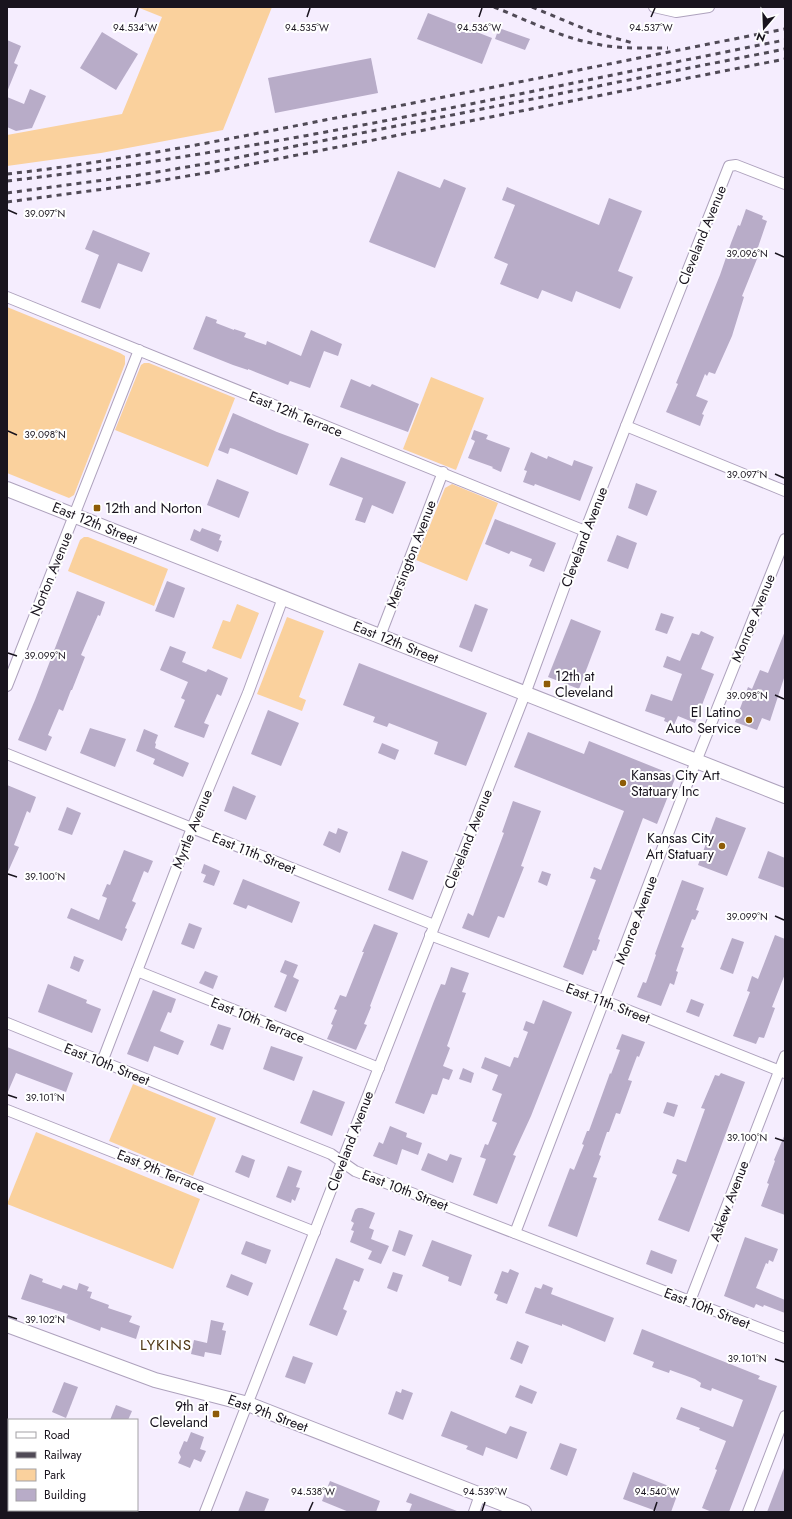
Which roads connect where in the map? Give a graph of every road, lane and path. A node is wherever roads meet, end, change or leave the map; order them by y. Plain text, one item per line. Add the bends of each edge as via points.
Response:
1 (654, 7) edge
2 (709, 7) edge
3 (785, 184) edge
4 (7, 296) edge
5 (139, 350) junction
6 (626, 426) junction
7 (443, 472) junction
8 (7, 489) edge
9 (785, 491) edge
10 (74, 515) junction
11 (586, 531) junction
12 (785, 539) edge
13 (283, 598) junction
14 (380, 636) junction
15 (7, 686) edge
16 (525, 694) junction
17 (7, 754) edge
18 (696, 761) junction
19 (785, 796) edge
20 (192, 828) junction
21 (434, 925) junction
22 (430, 935) junction
23 (137, 971) junction
24 (605, 1001) junction
25 (7, 1023) edge
26 (785, 1056) edge
27 (102, 1062) junction
28 (379, 1068) junction
29 (782, 1072) edge
30 (7, 1110) edge
31 (342, 1162) junction
32 (315, 1232) junction
33 (515, 1233) junction
34 (690, 1301) junction
35 (7, 1325) edge
36 (785, 1338) edge
37 (248, 1404) junction
38 (785, 1416) edge
39 (480, 1495) junction
40 (205, 1512) edge
41 (474, 1512) edge
42 (524, 1512) edge
43 (748, 1512) edge

1 - 2 street via 676,12
3 - 6 street, Cleveland Avenue via 736,165 729,166
4 - 5 street, East 12th Terrace
5 - 7 street, East 12th Terrace
5 - 10 street, Norton Avenue
6 - 9 street
6 - 11 street, Cleveland Avenue
7 - 11 street, East 12th Terrace
7 - 14 street, Mersington Avenue
8 - 10 street, East 12th Street
10 - 13 street, East 12th Street
10 - 15 street, Norton Avenue
11 - 16 street, Cleveland Avenue
12 - 18 street, Monroe Avenue
13 - 14 street, East 12th Street
13 - 20 street, Myrtle Avenue via 248,692
14 - 16 street, East 12th Street
16 - 18 street, East 12th Street
16 - 21 street, Cleveland Avenue
17 - 20 street, East 11th Street
18 - 19 street, East 12th Street
18 - 24 street, Monroe Avenue
20 - 21 street, East 11th Street
20 - 23 street, Myrtle Avenue
21 - 22 street, Cleveland Avenue
22 - 24 street, East 11th Street
22 - 28 street, Cleveland Avenue
23 - 27 street, Myrtle Avenue
23 - 28 street, East 10th Terrace
24 - 29 street, East 11th Street
24 - 33 street, Monroe Avenue
25 - 27 street, East 10th Street
26 - 29 street, Askew Avenue
27 - 31 street, East 10th Street via 331,1154
28 - 31 street, Cleveland Avenue
29 - 34 street, Askew Avenue
30 - 32 street, East 9th Terrace
31 - 32 street, Cleveland Avenue
31 - 33 street, East 10th Street via 355,1171
32 - 37 street, Cleveland Avenue
33 - 34 street, East 10th Street
34 - 36 street, East 10th Street
35 - 37 street, East 9th Street via 155,1380
37 - 39 street, East 9th Street
37 - 40 street, Cleveland Avenue
38 - 43 street
39 - 41 street
39 - 42 street, East 9th Street

